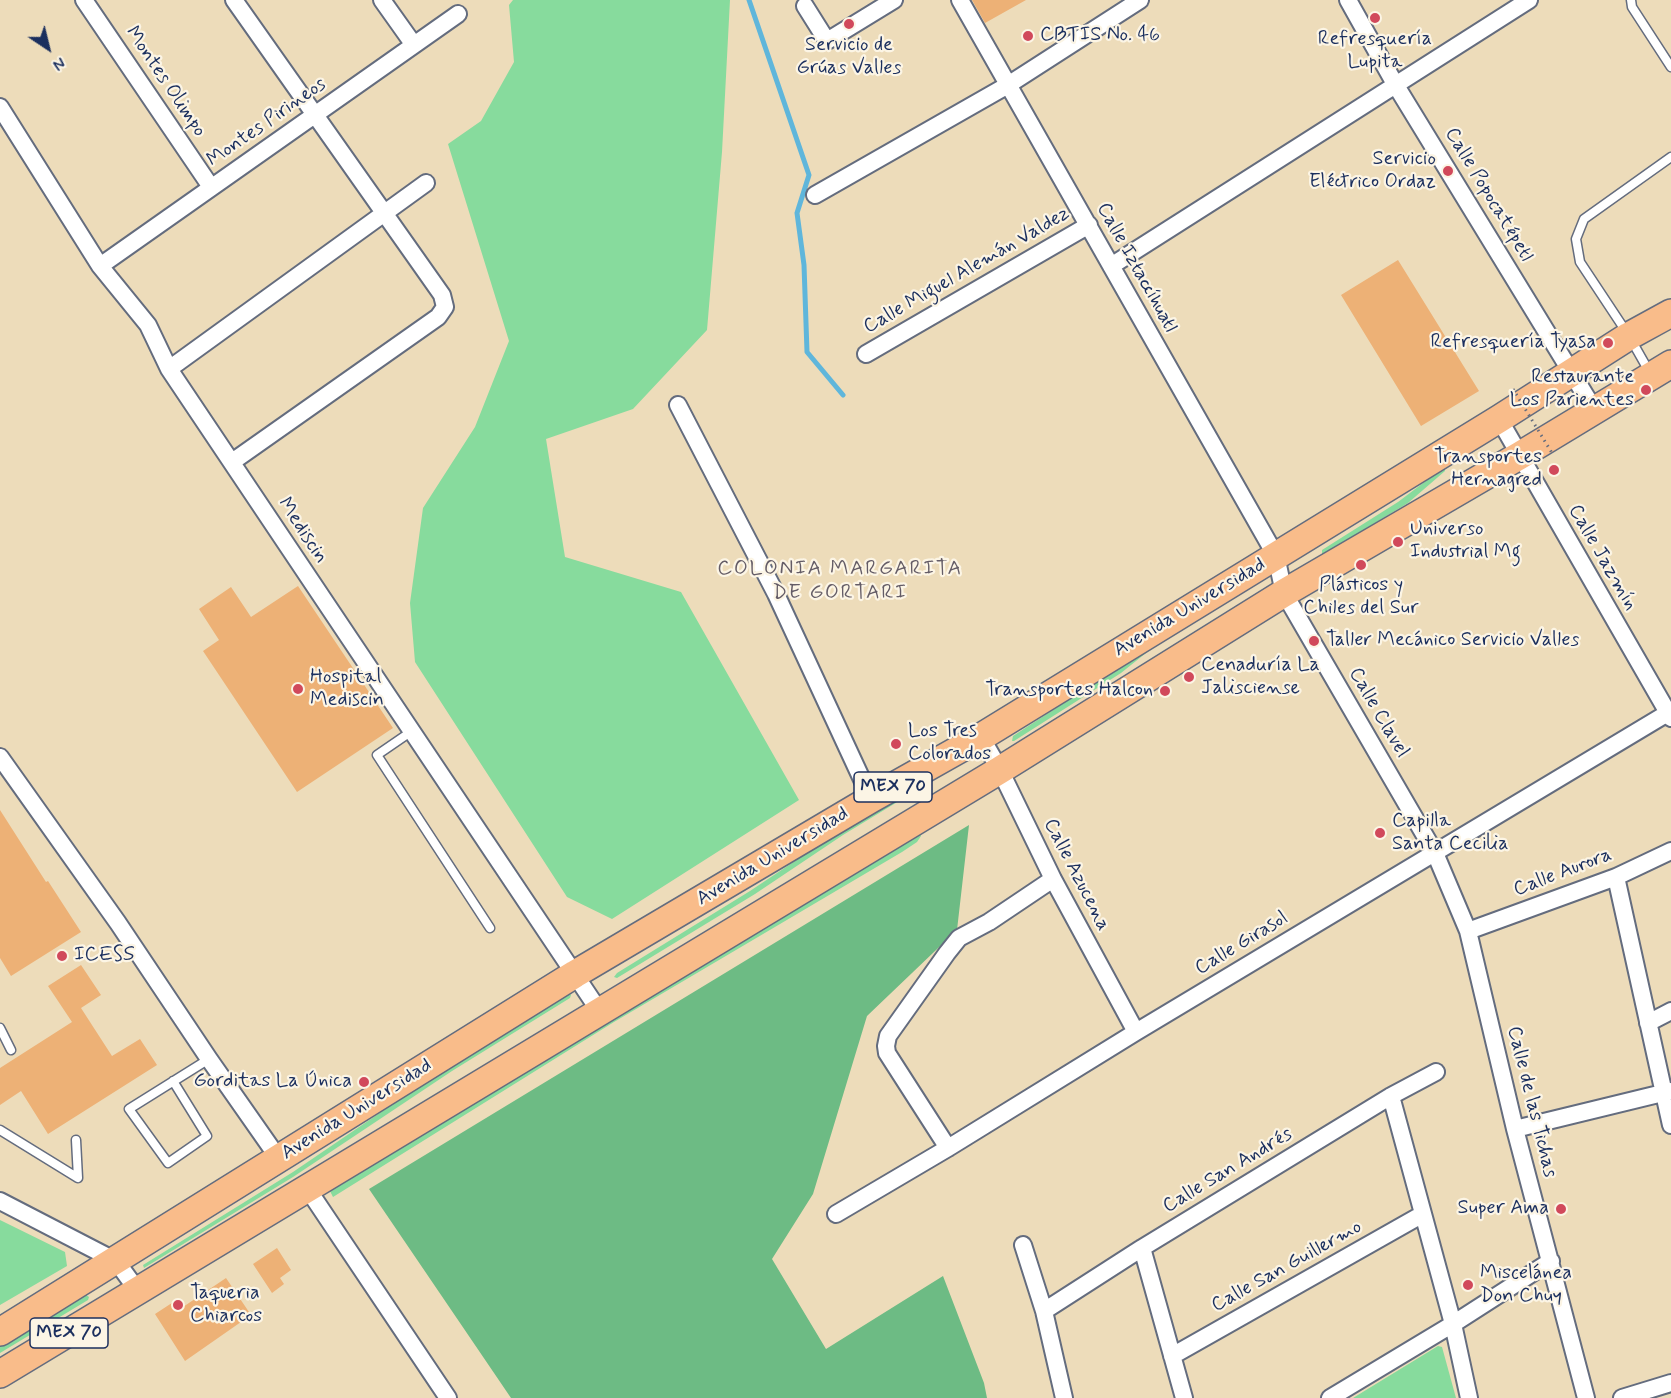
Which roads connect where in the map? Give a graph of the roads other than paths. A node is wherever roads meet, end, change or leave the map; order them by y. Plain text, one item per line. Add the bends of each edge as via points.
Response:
1 (84, 0) edge
2 (234, 0) edge
3 (382, 0) edge
4 (894, 0) edge
5 (960, 0) edge
6 (1140, 0) edge
7 (1348, 0) edge
8 (1529, 0) edge
9 (1631, 0) edge
10 (805, 6) dead end
11 (458, 14) dead end
12 (414, 45) junction
13 (1671, 67) edge
14 (1395, 84) junction
15 (1008, 85) junction
16 (0, 107) edge
17 (314, 115) junction
18 (1671, 157) edge
19 (426, 183) dead end
20 (211, 188) junction
21 (815, 195) dead end
22 (384, 214) junction
23 (1089, 225) junction
24 (100, 266) junction
25 (1111, 266) junction
26 (1671, 313) edge
27 (1629, 336) junction
28 (866, 354) dead end
29 (169, 369) junction
30 (1661, 370) edge
31 (1572, 374) junction
32 (678, 405) dead end
33 (1595, 411) junction
34 (1498, 419) junction
35 (1519, 456) junction
36 (232, 462) junction
37 (1276, 556) junction
38 (1284, 593) junction
39 (1670, 714) edge
40 (412, 730) junction
41 (981, 737) junction
42 (0, 757) edge
43 (1000, 770) junction
44 (871, 799) junction
45 (1671, 850) edge
46 (1435, 854) junction
47 (1616, 877) junction
48 (1053, 879) junction
49 (490, 928) dead end
50 (1468, 931) junction
51 (575, 974) junction
52 (1671, 1011) edge
53 (600, 1012) junction
54 (1648, 1023) junction
55 (0, 1028) edge
56 (1136, 1032) junction
57 (11, 1050) dead end
58 (209, 1059) junction
59 (1436, 1072) dead end
60 (174, 1081) junction
61 (1667, 1092) edge
62 (1391, 1096) junction
63 (1671, 1125) edge
64 (1515, 1129) junction
65 (0, 1130) edge
66 (76, 1140) dead end
67 (948, 1148) junction
68 (279, 1159) junction
69 (307, 1188) junction
70 (0, 1201) edge
71 (836, 1214) dead end
72 (1423, 1214) junction
73 (1023, 1245) dead end
74 (1142, 1248) junction
75 (116, 1261) junction
76 (1551, 1261) junction
77 (138, 1291) junction
78 (1044, 1311) junction
79 (1453, 1324) junction
80 (0, 1332) edge
81 (1172, 1356) junction
82 (0, 1374) edge
83 (1671, 1383) edge
84 (448, 1398) edge
85 (1064, 1398) edge
86 (1184, 1398) edge
87 (1330, 1398) edge
88 (1469, 1398) edge
89 (1586, 1398) edge
90 (1622, 1398) edge

1 - 20 street, Montes Olimpo
2 - 17 street
3 - 12 street
4 - 10 street via 827,41
5 - 15 street, Calle Iztaccíhuatl
6 - 15 street
7 - 14 street, Calle Popocatépetl
8 - 14 street
9 - 13 lane
11 - 12 street, Montes Pirineos
12 - 17 street, Montes Pirineos
14 - 25 street
14 - 31 street, Calle Popocatépetl
15 - 21 street
15 - 23 street, Calle Iztaccíhuatl
16 - 24 street, Mediscin
17 - 20 street, Montes Pirineos
17 - 22 street
18 - 27 lane via 1584,219 1576,239 1580,262
19 - 22 street
20 - 24 street, Montes Pirineos
22 - 29 street
22 - 36 street via 442,295 445,307 438,317
23 - 25 street, Calle Iztaccíhuatl
23 - 28 street, Calle Miguel Alemán Valdez
24 - 29 street, Mediscin via 147,325
25 - 37 street, Calle Iztaccíhuatl
26 - 27 main road, Avenida Universidad / MEX 70
27 - 30 lane
27 - 31 main road, Avenida Universidad / MEX 70
29 - 36 street, Mediscin
30 - 33 main road, Avenida Universidad / MEX 70
31 - 33 street, Calle Popocatépetl
31 - 34 main road, Avenida Universidad / MEX 70
32 - 44 street via 776,594
33 - 35 main road, Avenida Universidad / MEX 70
34 - 35 street, Calle Jazmín
34 - 37 main road, Avenida Universidad / MEX 70
35 - 38 main road, Avenida Universidad / MEX 70
35 - 39 street, Calle Jazmín
36 - 40 street, Mediscin
37 - 38 street, Calle Iztaccíhuatl
37 - 41 main road, Avenida Universidad / MEX 70
38 - 43 main road, Avenida Universidad / MEX 70
38 - 46 street, Calle Clavel
39 - 46 street, Calle Girasol
40 - 49 lane via 377,755
40 - 51 street, Mediscin
41 - 43 street, Calle Azucena
41 - 44 main road, Avenida Universidad / MEX 70
42 - 58 street
43 - 48 street, Calle Azucena
43 - 53 main road, Avenida Universidad / MEX 70
44 - 51 main road, Avenida Universidad / MEX 70
45 - 47 street, Calle Aurora
46 - 50 street, Calle de las Tichas
46 - 56 street, Calle Girasol
47 - 50 street, Calle Aurora
47 - 54 street
48 - 56 street, Calle Azucena
48 - 67 street via 959,938 888,1036 887,1053
50 - 64 street, Calle de las Tichas
51 - 53 street, Mediscin
51 - 68 main road, Avenida Universidad / MEX 70
52 - 54 street
53 - 69 main road, Avenida Universidad / MEX 70
54 - 61 street
55 - 57 lane
56 - 67 street, Calle Girasol
58 - 60 lane
58 - 68 street
59 - 62 street, Calle San Andrés
60 - 60 lane via 129,1109 168,1163 207,1136
61 - 63 street
61 - 64 street
62 - 72 street
62 - 74 street, Calle San Andrés
64 - 76 street, Calle de las Tichas
65 - 66 lane via 78,1178
67 - 71 street, Calle Girasol
68 - 75 main road, Avenida Universidad / MEX 70
69 - 77 main road, Avenida Universidad / MEX 70
69 - 84 street
70 - 75 street
72 - 79 street
72 - 81 street, Calle San Guillermo
73 - 78 street
74 - 78 street, Calle San Andrés
74 - 81 street
75 - 77 street
75 - 80 main road, Avenida Universidad / MEX 70
76 - 79 street
76 - 89 street, Calle de las Tichas
77 - 82 main road, Avenida Universidad / MEX 70
78 - 85 street
79 - 87 street
79 - 88 street
81 - 86 street
83 - 90 street

